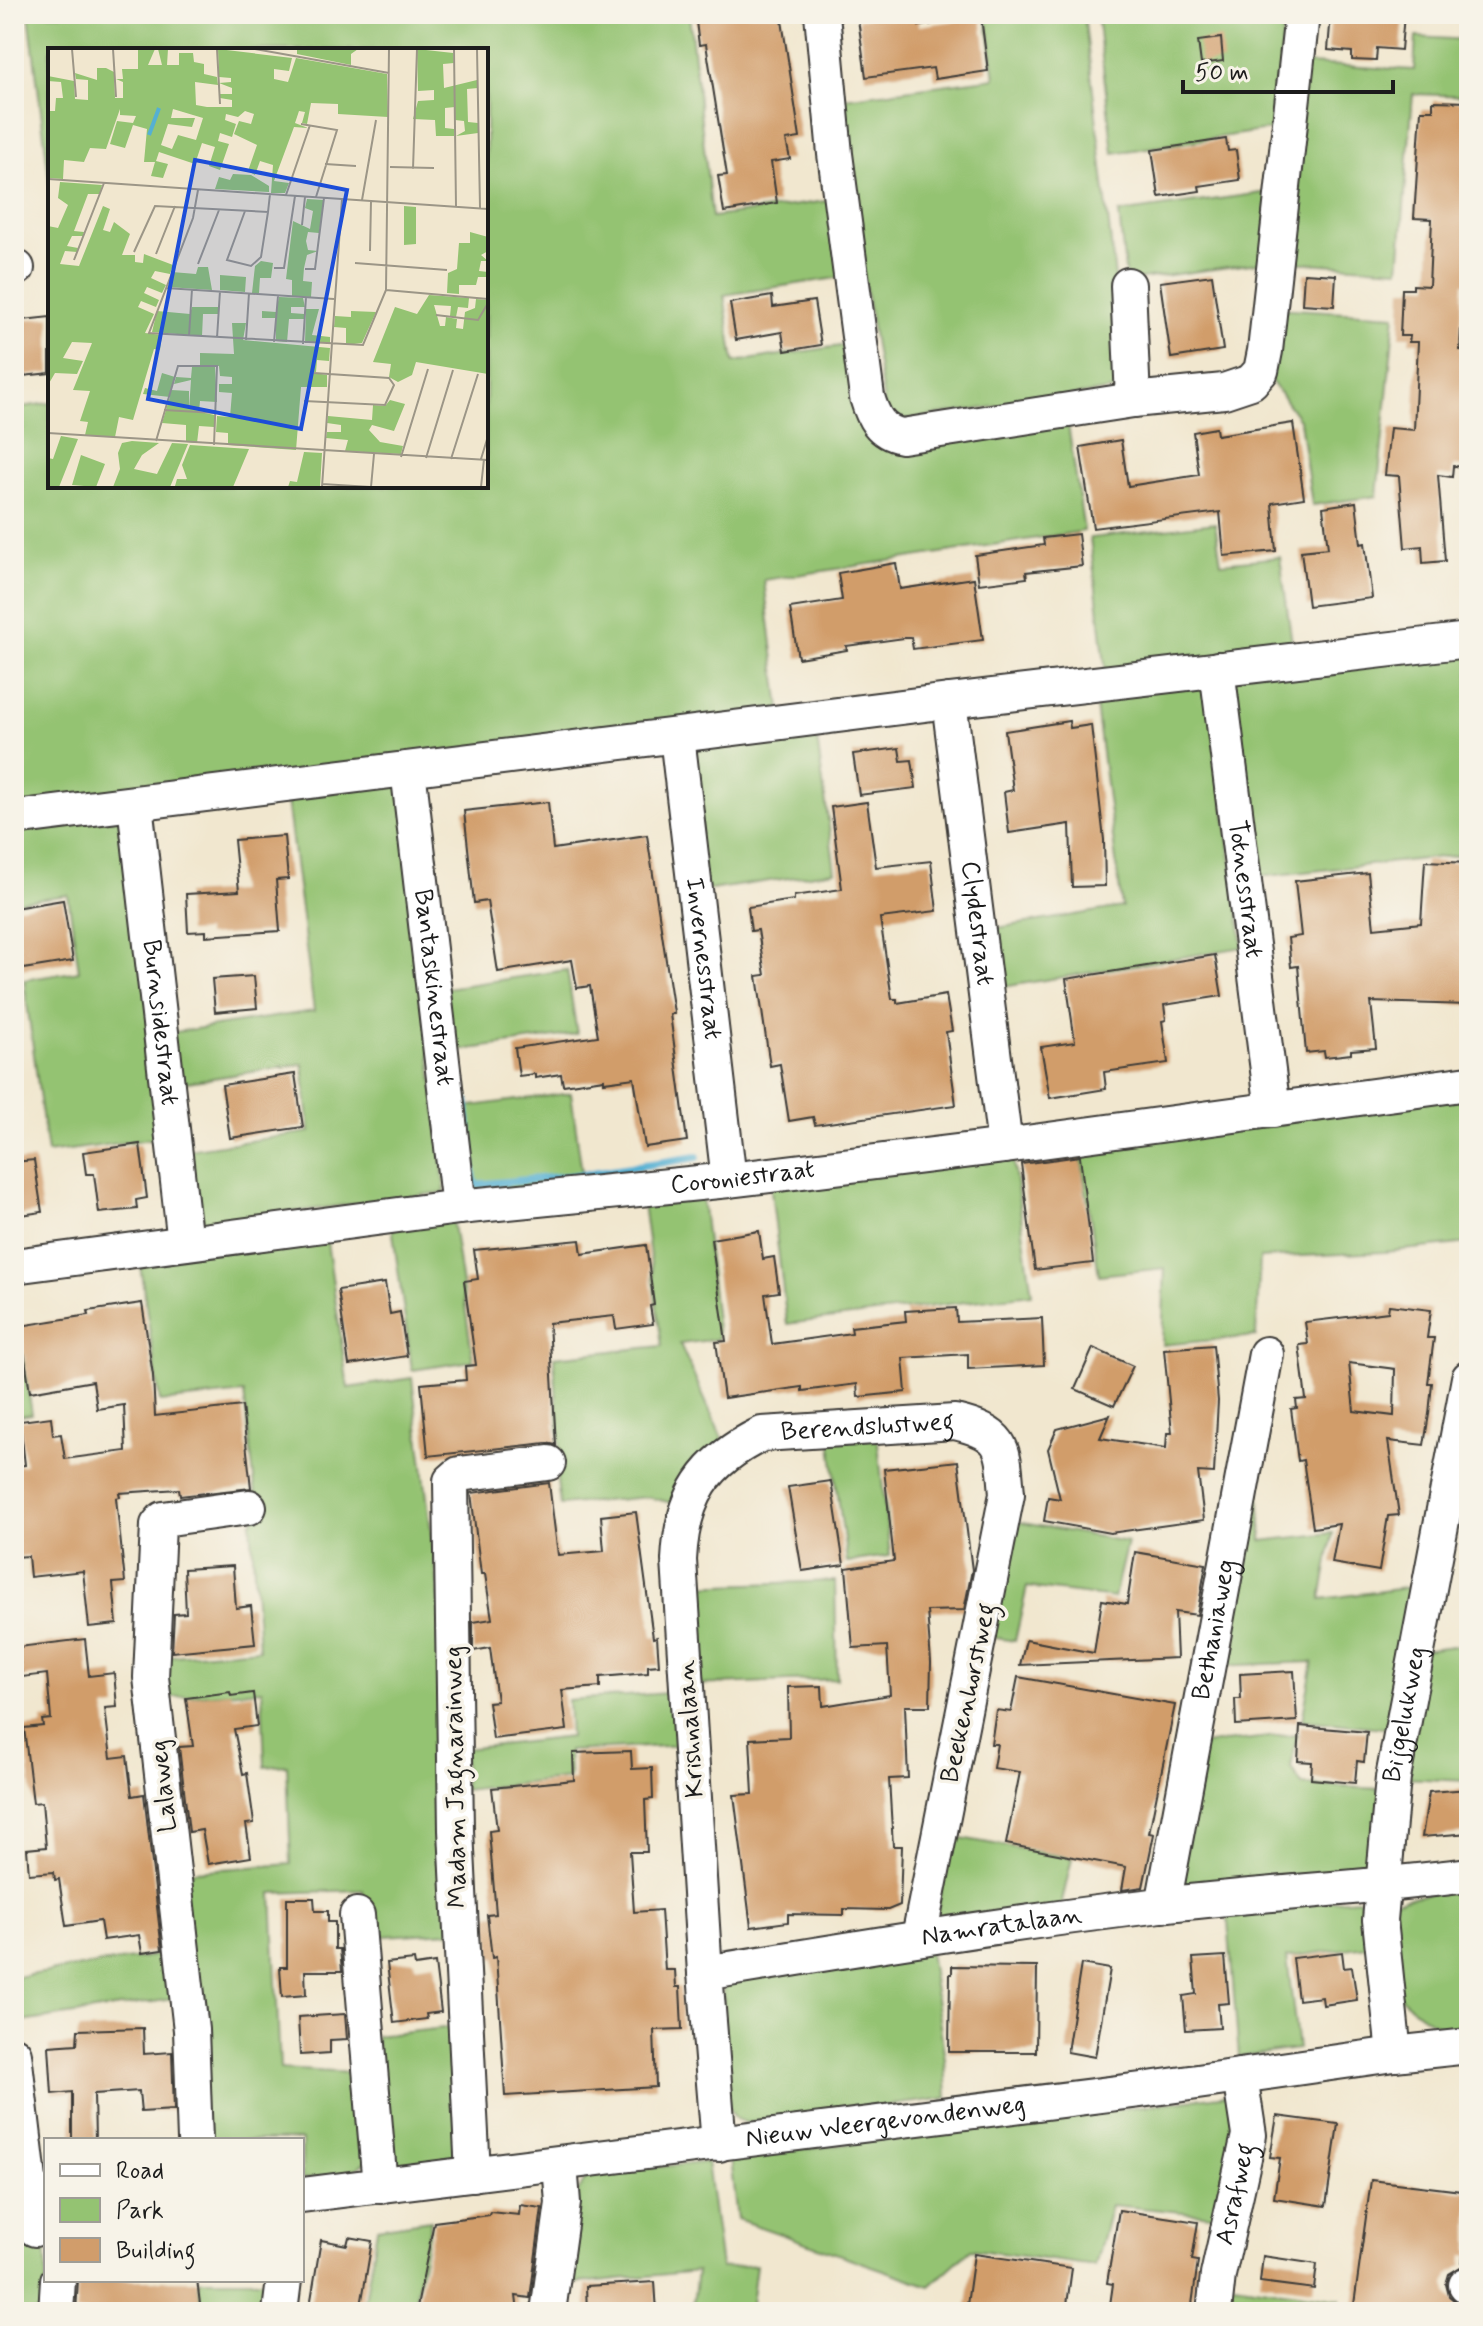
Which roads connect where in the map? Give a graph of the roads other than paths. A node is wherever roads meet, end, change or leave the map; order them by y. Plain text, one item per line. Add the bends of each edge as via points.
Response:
1 (822, 14) edge
2 (1302, 14) edge
3 (1128, 285) dead end
4 (1133, 400) junction
5 (1469, 640) edge
6 (1217, 669) junction
7 (949, 701) junction
8 (677, 736) junction
9 (408, 769) junction
10 (135, 804) junction
11 (14, 818) edge
12 (1469, 1083) edge
13 (1273, 1110) junction
14 (1005, 1146) junction
15 (729, 1180) junction
16 (459, 1207) junction
17 (185, 1243) junction
18 (14, 1266) edge
19 (1266, 1354) dead end
20 (1469, 1378) edge
21 (1001, 1448) joint
22 (548, 1463) dead end
23 (697, 1488) joint
24 (249, 1507) dead end
25 (1469, 1875) edge
26 (1382, 1886) junction
27 (1163, 1905) junction
28 (357, 1915) dead end
29 (919, 1937) junction
30 (705, 1973) junction
31 (1469, 2046) edge
32 (14, 2054) edge
33 (1394, 2054) junction
34 (1240, 2076) junction
35 (195, 2138) edge
36 (719, 2144) junction
37 (560, 2164) junction
38 (473, 2174) junction
39 (380, 2186) junction
40 (304, 2195) edge
41 (32, 2230) edge
42 (58, 2282) edge
43 (284, 2282) edge
44 (56, 2312) edge
45 (280, 2312) edge
46 (548, 2312) edge
47 (1214, 2312) edge

1 - 4 street via 867,397 880,426 902,436
2 - 4 street via 1261,371 1251,382 1224,391
3 - 4 street
5 - 6 street
6 - 7 street
6 - 13 street, Totnesstraat
7 - 8 street
7 - 14 street, Clydestraat
8 - 9 street
8 - 15 street, Invernesstraat
9 - 10 street
9 - 16 street, Bantaskinestraat
10 - 11 street
10 - 17 street, Burnsidestraat
12 - 13 street, Coroniestraat
13 - 14 street, Coroniestraat
14 - 15 street, Coroniestraat
15 - 16 street, Coroniestraat
16 - 17 street, Coroniestraat
17 - 18 street, Coroniestraat
19 - 27 street, Bethaniaweg
20 - 26 street, Bijgelukweg via 1393,1778
21 - 23 street, Berendslustweg via 993,1435 955,1422 762,1434 714,1463
21 - 29 street, Beekenhorstweg via 1005,1507
22 - 38 street, Madam Jagnarainweg via 459,1474 451,1481 456,1830
23 - 30 street, Krishnalaan via 683,1524 679,1560
24 - 35 street, Lalaweg via 163,1519 158,1525 151,1677 191,2030
25 - 26 street, Namratalaan
26 - 27 street, Namratalaan
26 - 33 street, Bijgelukweg via 1380,1920
27 - 29 street, Namratalaan
28 - 39 street
29 - 30 street, Namratalaan
30 - 36 street
31 - 33 street, Nieuw Weergevondenweg
32 - 41 street
33 - 34 street, Nieuw Weergevondenweg
34 - 36 street, Nieuw Weergevondenweg
34 - 47 street, Asrafweg via 1249,2135
36 - 37 street, Nieuw Weergevondenweg
37 - 38 street, Nieuw Weergevondenweg
37 - 46 street via 563,2203
38 - 39 street, Nieuw Weergevondenweg
39 - 40 street, Nieuw Weergevondenweg
42 - 44 street
43 - 45 street

